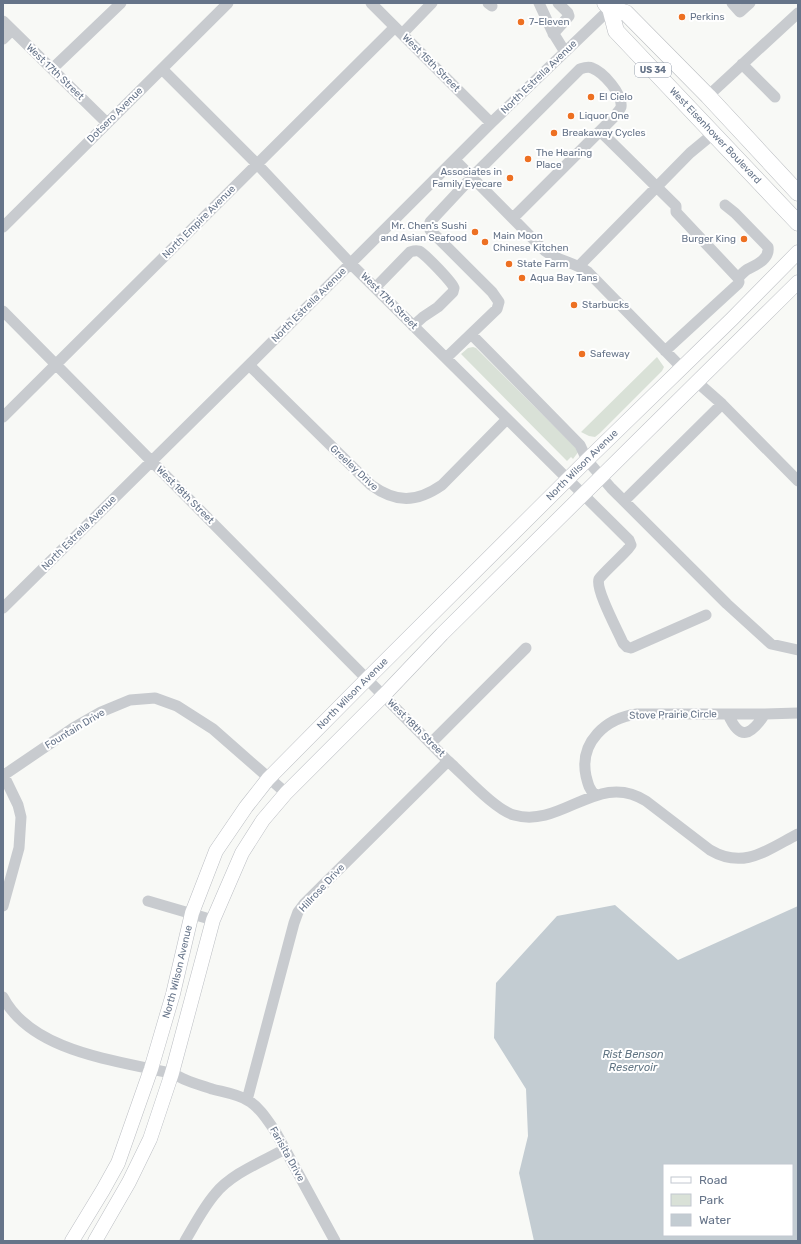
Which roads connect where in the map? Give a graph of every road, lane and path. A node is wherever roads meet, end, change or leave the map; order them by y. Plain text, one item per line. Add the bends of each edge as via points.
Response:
1 (121, 3) edge
2 (228, 3) edge
3 (371, 3) edge
4 (432, 3) edge
5 (539, 3) edge
6 (558, 3) edge
7 (732, 3) edge
8 (750, 3) edge
9 (610, 5) edge
10 (798, 13) edge
11 (3, 21) edge
12 (12, 30) junction
13 (399, 30) junction
14 (553, 34) junction
15 (3, 39) edge
16 (565, 52) junction
17 (742, 64) junction
18 (52, 69) junction
19 (162, 69) junction
20 (708, 96) junction
21 (775, 97) dead end
22 (107, 123) junction
23 (491, 123) junction
24 (600, 131) junction
25 (713, 134) junction
26 (455, 160) junction
27 (257, 164) junction
28 (472, 177) junction
29 (657, 187) junction
30 (798, 193) edge
31 (725, 205) dead end
32 (513, 218) junction
33 (798, 223) edge
34 (3, 227) edge
35 (798, 252) edge
36 (351, 264) junction
37 (579, 266) junction
38 (738, 278) junction
39 (798, 282) edge
40 (375, 288) junction
41 (3, 311) edge
42 (413, 326) junction
43 (471, 334) junction
44 (665, 351) junction
45 (446, 358) junction
46 (56, 364) junction
47 (249, 365) junction
48 (682, 368) junction
49 (697, 382) junction
50 (722, 404) junction
51 (3, 417) edge
52 (507, 419) junction
53 (640, 439) junction
54 (587, 460) junction
55 (152, 461) junction
56 (602, 477) junction
57 (568, 479) junction
58 (798, 481) edge
59 (584, 494) junction
60 (624, 501) junction
61 (3, 608) edge
62 (706, 615) dead end
63 (526, 648) dead end
64 (798, 650) edge
65 (367, 679) junction
66 (384, 695) junction
67 (798, 713) edge
68 (728, 714) junction
69 (765, 714) junction
70 (431, 743) junction
71 (448, 761) junction
72 (4, 775) edge
73 (268, 779) junction
74 (286, 793) junction
75 (595, 796) junction
76 (798, 834) edge
77 (6, 879) edge
78 (148, 901) dead end
79 (3, 906) edge
80 (192, 913) junction
81 (214, 920) junction
82 (3, 997) edge
83 (152, 1069) junction
84 (172, 1073) junction
85 (247, 1100) junction
86 (285, 1149) junction
87 (72, 1241) edge
88 (95, 1241) edge
89 (184, 1241) edge
90 (335, 1241) edge

1 - 18 street
2 - 19 street, Dotsero Avenue
3 - 13 street, West 15th Street
4 - 13 street, North Empire Avenue
5 - 14 street
6 - 14 street via 569,16
7 - 8 street via 740,12
9 - 16 street, North Estrella Avenue
9 - 20 highway, West Eisenhower Boulevard / US 34 via 626,13
9 - 25 highway, West Eisenhower Boulevard / US 34 via 616,31
10 - 17 street
11 - 12 street, West 17th Street
12 - 15 street
12 - 18 street, West 17th Street
13 - 23 street, West 15th Street
13 - 27 street, North Empire Avenue
14 - 16 street
16 - 23 street, North Estrella Avenue
17 - 20 street
17 - 21 street
18 - 22 street, West 17th Street
19 - 22 street, Dotsero Avenue
19 - 27 street, West 17th Street
20 - 30 highway, West Eisenhower Boulevard / US 34
22 - 34 street, Dotsero Avenue
23 - 26 street, North Estrella Avenue
24 - 28 street via 621,107 620,97 601,74 585,67 580,69
24 - 29 street
24 - 32 street
25 - 29 street
25 - 33 highway, West Eisenhower Boulevard / US 34
26 - 28 street
26 - 36 street, North Estrella Avenue
27 - 36 street, West 17th Street
27 - 46 street, North Empire Avenue
28 - 32 street
28 - 43 street via 431,220 429,226 498,300 496,310
29 - 37 street
29 - 38 street via 676,206 676,212
31 - 38 street via 766,244 768,250 766,257
32 - 37 street via 551,256
35 - 48 main road, North Wilson Avenue
36 - 40 street, West 17th Street
36 - 47 street, North Estrella Avenue
37 - 44 street via 588,272
38 - 44 street via 738,284
39 - 49 main road, North Wilson Avenue
40 - 42 street, West 17th Street
40 - 42 street via 414,250 420,252 445,276 453,285 453,292
41 - 46 street, West 18th Street
42 - 45 street, West 17th Street
43 - 45 street
43 - 54 street via 580,445
44 - 48 street
45 - 52 street, West 17th Street
46 - 51 street, North Empire Avenue
46 - 55 street, West 18th Street
47 - 52 street, Greeley Drive via 370,485 399,498 416,498 442,485
47 - 55 street, North Estrella Avenue
48 - 53 main road via 685,377 681,384 649,419
48 - 54 main road, North Wilson Avenue
49 - 50 street
49 - 53 main road, North Wilson Avenue
50 - 58 street
50 - 60 street
52 - 57 street, West 17th Street
53 - 56 main road, North Wilson Avenue
54 - 56 street
54 - 57 main road, North Wilson Avenue
55 - 61 street, North Estrella Avenue
55 - 65 street, West 18th Street
56 - 59 main road, North Wilson Avenue
56 - 60 street
57 - 59 street, West 17th Street
57 - 65 main road, North Wilson Avenue
59 - 62 street, West 17th Street via 631,545 599,578 598,587 627,647 631,648
59 - 66 main road, North Wilson Avenue
60 - 64 street via 727,604 771,644
63 - 70 street
65 - 66 street, West 18th Street
65 - 73 main road, North Wilson Avenue
66 - 70 street, West 18th Street
66 - 74 main road, North Wilson Avenue
67 - 69 street, Stove Prairie Circle
68 - 69 street, Stove Prairie Circle
68 - 69 street via 732,724 743,733 748,733
68 - 75 street, Stove Prairie Circle via 637,714 626,715 611,722 597,733 588,750 585,770 589,788
70 - 71 street, West 18th Street
71 - 75 street via 500,808 514,815 540,816
71 - 85 street, Hillrose Drive via 298,912
72 - 73 street, Fountain Drive via 101,712 130,700 155,698 177,706 213,730
72 - 77 street via 21,817 19,848
73 - 74 street, Fountain Drive
73 - 80 main road, North Wilson Avenue via 216,851
74 - 81 main road, North Wilson Avenue via 263,820 242,854
75 - 76 street via 623,792 640,797 710,850 728,858 745,858 761,853
77 - 79 street
78 - 80 street
80 - 81 street
80 - 83 main road, North Wilson Avenue
81 - 84 main road, North Wilson Avenue
82 - 83 street via 12,1011 40,1036 115,1061
83 - 84 street, Farisita Drive
83 - 87 main road, North Wilson Avenue via 118,1163
84 - 85 street, Farisita Drive
84 - 88 main road, North Wilson Avenue via 150,1139
85 - 86 street, Farisita Drive via 276,1131
86 - 89 street via 224,1185 207,1205
86 - 90 street, Farisita Drive

